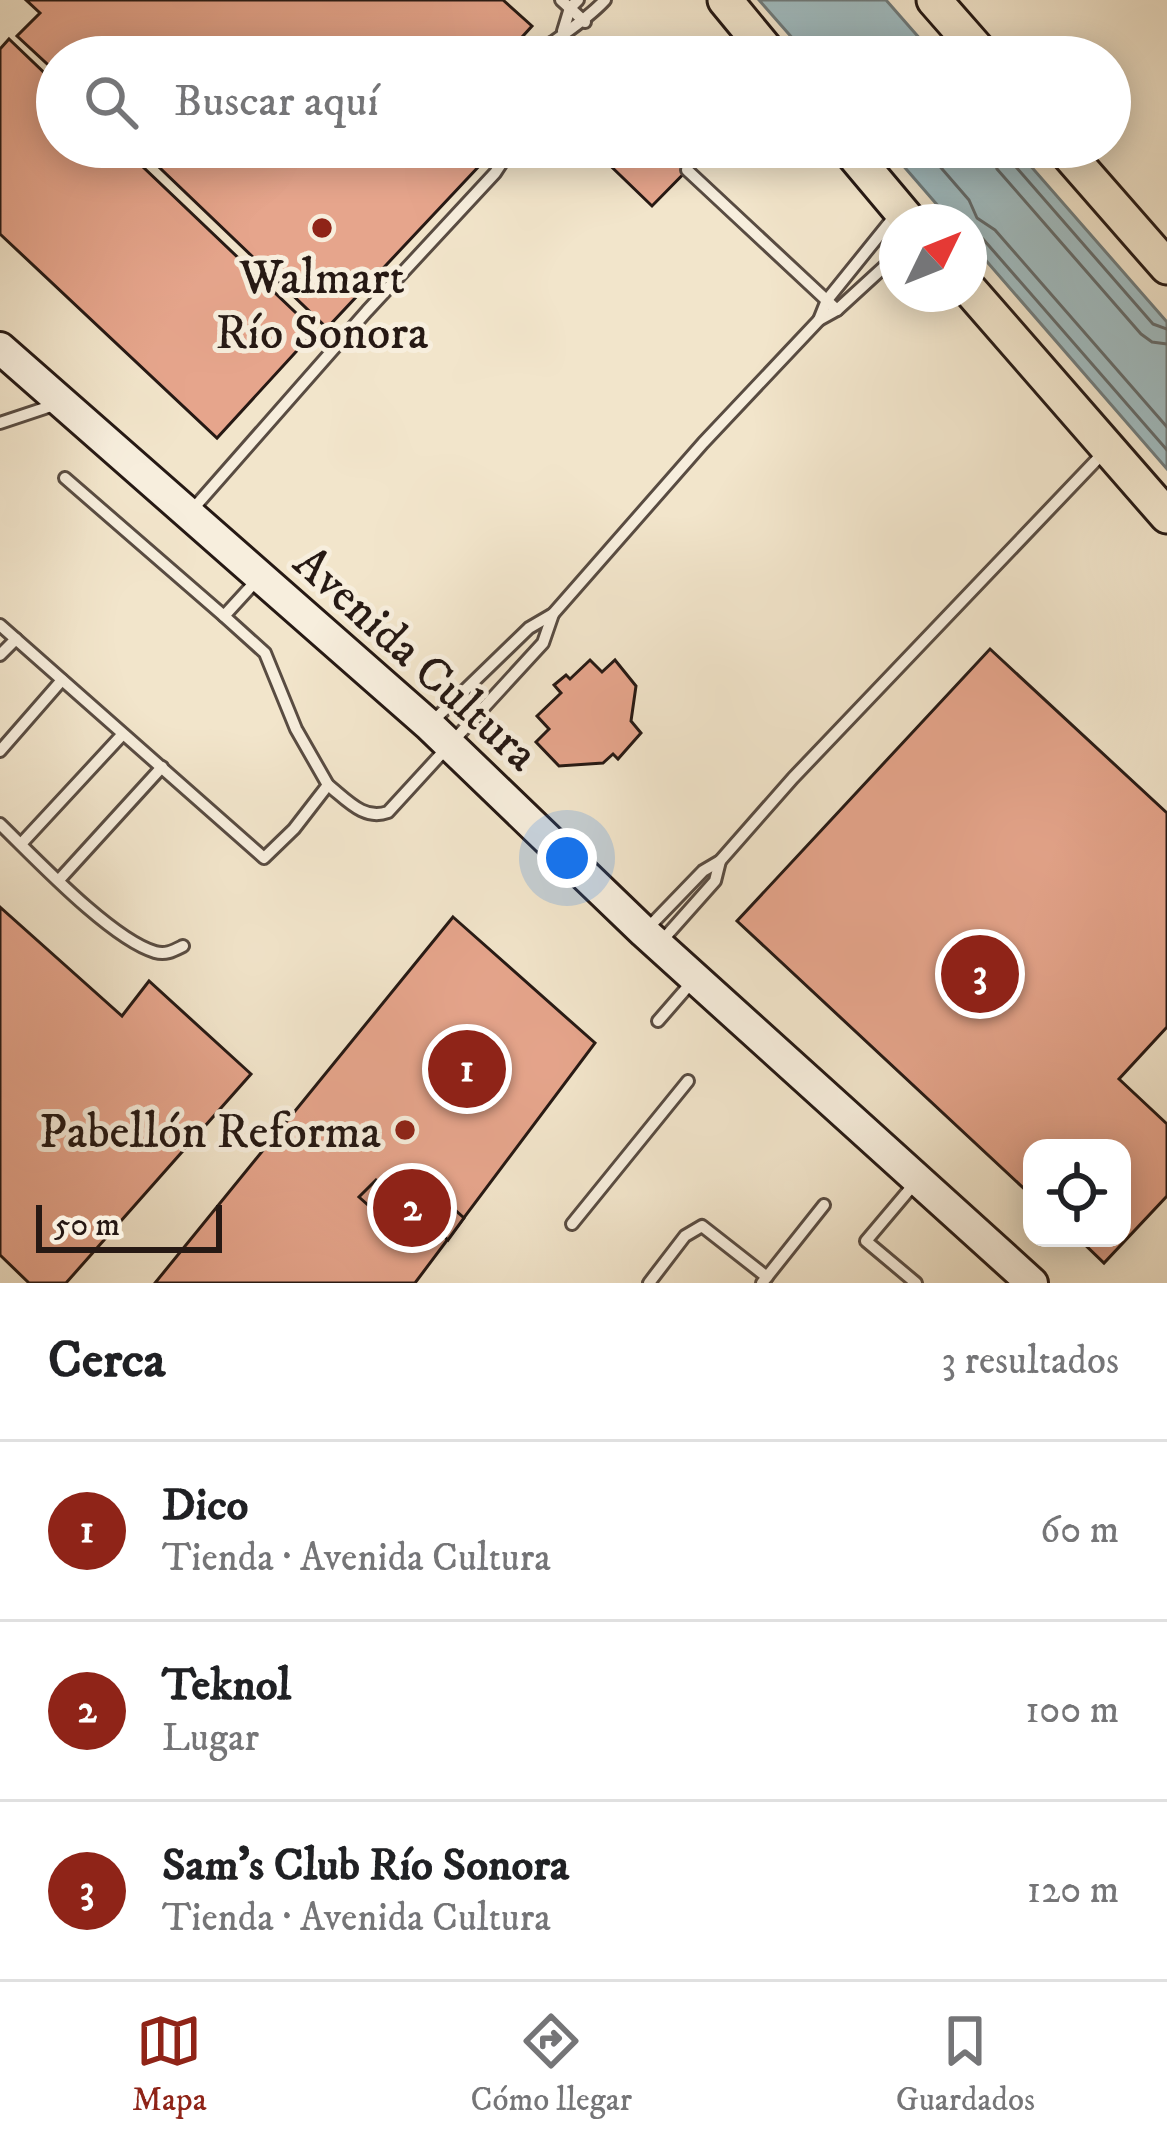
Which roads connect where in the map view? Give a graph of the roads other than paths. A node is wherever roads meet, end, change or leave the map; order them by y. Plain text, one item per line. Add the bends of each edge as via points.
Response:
1 (605, 0) edge
2 (725, 0) edge
3 (934, 0) edge
4 (570, 3) edge
5 (585, 22) junction
6 (563, 32) junction
7 (559, 36) edge
8 (755, 36) edge
9 (966, 36) edge
10 (498, 168) edge
11 (865, 168) edge
12 (1080, 168) edge
13 (687, 170) dead end
14 (895, 204) edge
15 (879, 244) edge
16 (1167, 267) edge
17 (879, 272) edge
18 (827, 300) junction
19 (837, 310) junction
20 (987, 310) edge
21 (819, 320) junction
22 (0, 348) edge
23 (63, 402) junction
24 (0, 423) edge
25 (1108, 448) junction
26 (65, 478) dead end
27 (189, 512) junction
28 (1167, 516) edge
29 (261, 576) junction
30 (553, 614) junction
31 (224, 616) junction
32 (0, 625) edge
33 (16, 639) junction
34 (0, 655) edge
35 (62, 680) junction
36 (439, 734) junction
37 (122, 735) junction
38 (0, 751) edge
39 (161, 767) junction
40 (328, 785) junction
41 (0, 824) edge
42 (21, 844) junction
43 (720, 861) junction
44 (59, 880) junction
45 (651, 939) junction
46 (183, 946) dead end
47 (696, 978) junction
48 (658, 1021) dead end
49 (688, 1081) dead end
50 (919, 1178) junction
51 (824, 1205) dead end
52 (572, 1224) dead end
53 (765, 1280) edge
54 (649, 1283) edge
55 (916, 1283) edge
56 (1032, 1283) edge

1 - 5 lane
2 - 8 main road
3 - 9 main road
4 - 5 lane
4 - 6 lane
5 - 6 lane
6 - 7 lane
10 - 27 lane
11 - 14 main road
12 - 16 main road
13 - 18 lane
15 - 18 lane
17 - 19 lane
18 - 19 lane
18 - 21 lane
19 - 21 lane
20 - 25 main road
21 - 30 lane
22 - 23 street, Avenida Cultura
23 - 24 lane
23 - 27 street, Avenida Cultura
25 - 28 main road
25 - 43 lane
26 - 31 lane
27 - 29 street, Avenida Cultura
29 - 31 lane
29 - 36 street, Avenida Cultura
30 - 36 lane via 529,628
30 - 36 lane via 544,643
31 - 40 lane via 265,653
32 - 33 lane
33 - 34 lane
33 - 35 lane
35 - 37 lane
35 - 38 lane
36 - 40 lane via 382,815 364,813
36 - 45 street, Avenida Cultura
37 - 39 lane
37 - 42 lane
39 - 40 lane via 264,858
39 - 44 lane
41 - 42 lane
42 - 44 lane
43 - 45 lane via 703,871
43 - 45 lane via 715,881
44 - 46 lane via 151,950
45 - 47 street, Avenida Cultura
47 - 48 lane
47 - 50 street, Avenida Cultura
49 - 52 lane
50 - 55 lane via 866,1241
50 - 56 street, Avenida Cultura
51 - 53 lane
53 - 54 lane via 702,1226

